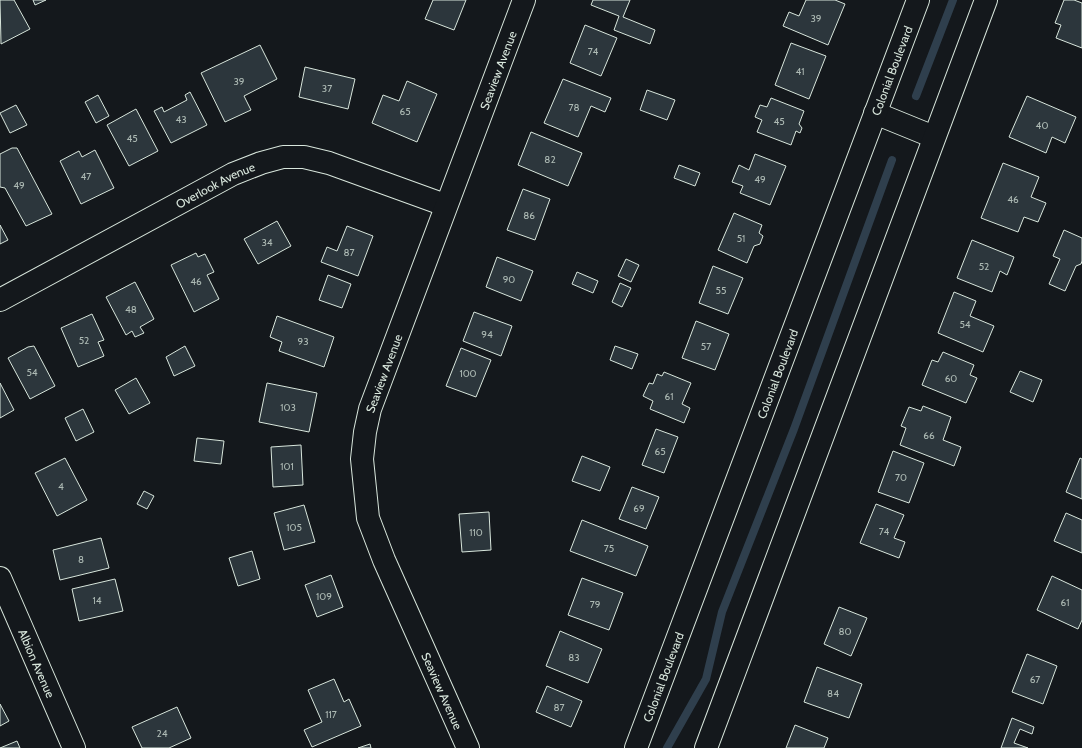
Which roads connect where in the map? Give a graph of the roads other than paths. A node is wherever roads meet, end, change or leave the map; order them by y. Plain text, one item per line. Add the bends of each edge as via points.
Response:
1 (524, 0) edge
2 (918, 0) edge
3 (986, 0) edge
4 (875, 114) junction
5 (934, 137) junction
6 (445, 205) junction
7 (0, 300) edge
8 (0, 578) edge
9 (74, 748) edge
10 (468, 748) edge
11 (636, 748) edge
12 (706, 748) edge

1 - 6 street, Seaview Avenue
2 - 4 street, Colonial Boulevard
3 - 5 street
4 - 5 street
4 - 11 street, Colonial Boulevard
5 - 12 street
6 - 7 street, Overlook Avenue via 329,163 304,157 283,157 233,174
6 - 10 street, Seaview Avenue via 370,409 365,432 363,467 368,518 384,560
8 - 9 street, Albion Avenue

